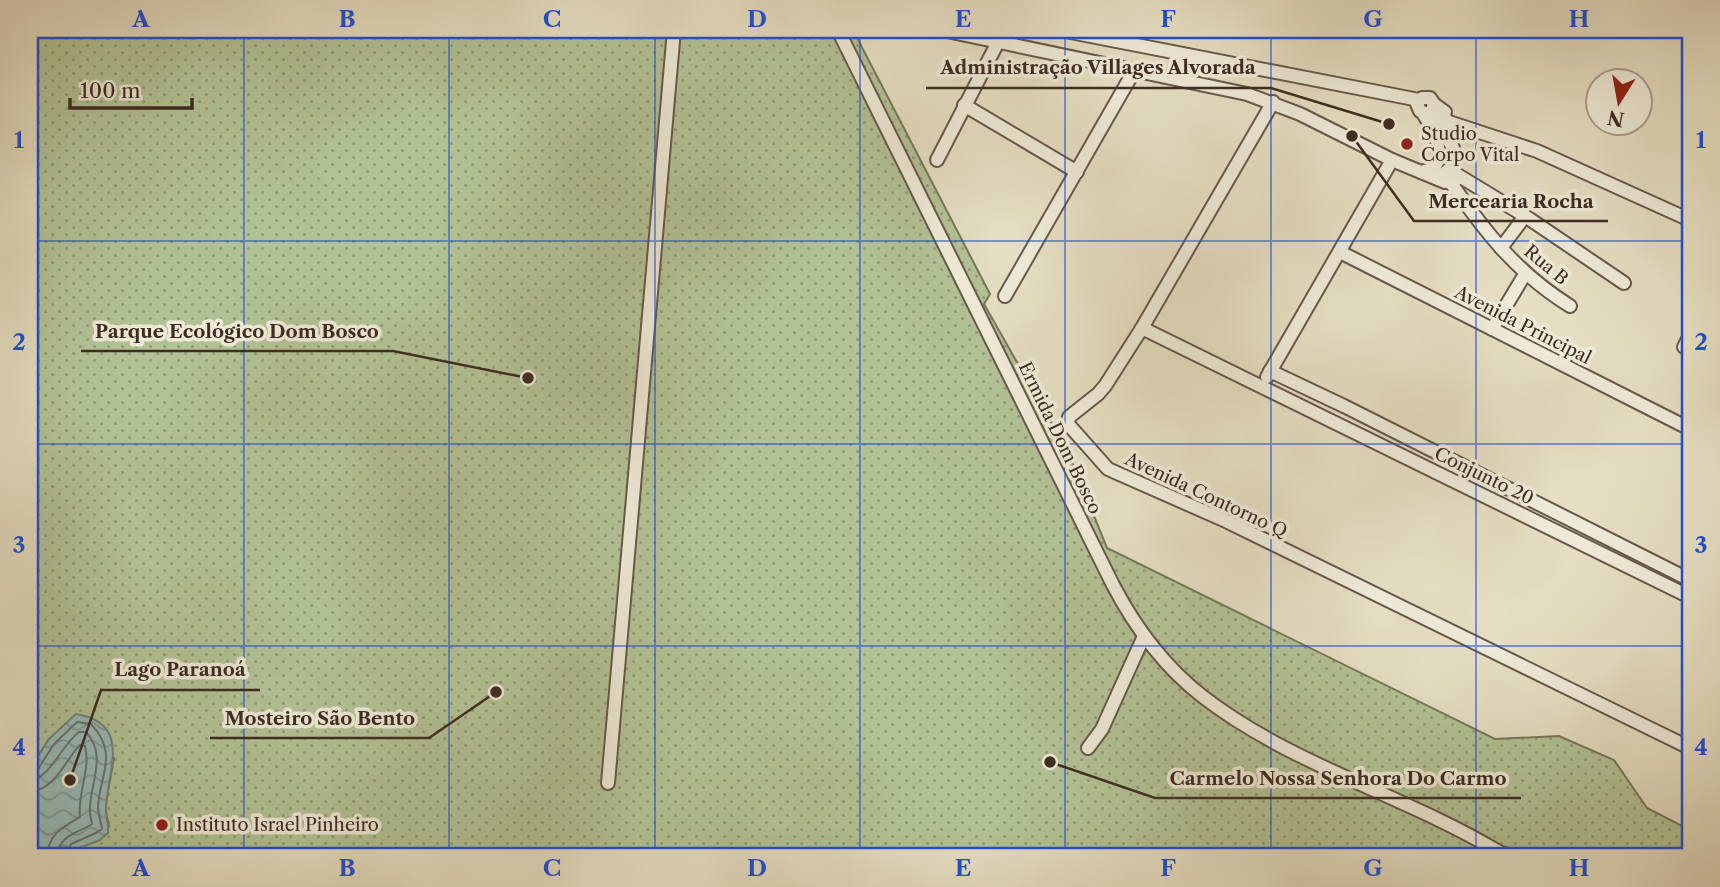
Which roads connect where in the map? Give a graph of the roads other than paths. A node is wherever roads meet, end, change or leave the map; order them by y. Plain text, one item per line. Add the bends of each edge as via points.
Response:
1 (674, 30) edge
2 (838, 30) edge
3 (942, 30) edge
4 (1060, 30) edge
5 (998, 42) junction
6 (1134, 71) junction
7 (1273, 102) junction
8 (964, 105) junction
9 (1428, 108) junction
10 (937, 160) dead end
11 (1392, 160) junction
12 (1077, 172) junction
13 (1447, 173) junction
14 (1525, 216) junction
15 (1690, 220) edge
16 (1501, 248) junction
17 (1340, 252) junction
18 (1525, 274) junction
19 (1623, 283) dead end
20 (1005, 296) dead end
21 (1570, 306) dead end
22 (1142, 328) junction
23 (1492, 329) junction
24 (1690, 335) edge
25 (1684, 347) dead end
26 (1270, 372) junction
27 (1262, 387) junction
28 (1690, 429) edge
29 (1602, 536) junction
30 (1580, 542) junction
31 (1635, 553) junction
32 (1614, 560) junction
33 (1690, 580) edge
34 (1690, 597) edge
35 (1144, 636) junction
36 (1088, 748) dead end
37 (1690, 748) edge
38 (608, 783) dead end
39 (1503, 857) edge

1 - 38 street
2 - 35 street, Ermida Dom Bosco via 1113,585
3 - 5 street, Rua B
4 - 9 street
5 - 6 street, Rua B
5 - 8 street
6 - 7 street, Rua B
6 - 12 street
7 - 11 street, Rua B
7 - 22 street, Avenida Contorno Q
8 - 10 street
8 - 12 street
9 - 13 street
9 - 15 street
11 - 13 street, Rua B via 1421,172
11 - 17 street
12 - 20 street
13 - 14 street
13 - 16 street, Rua B
14 - 16 street
14 - 19 street
16 - 18 street, Rua B
17 - 23 street, Avenida Principal
17 - 26 street
18 - 21 street, Rua B
18 - 23 street
22 - 27 street, Conjunto 20
22 - 37 street, Avenida Contorno Q via 1105,386 1067,419 1108,469 1226,521
23 - 28 street, Avenida Principal
24 - 25 street
26 - 27 street
26 - 29 street, Conjunto 20
27 - 30 street, Conjunto 20
29 - 30 street via 1602,547
29 - 31 street, Conjunto 20
30 - 32 street, Conjunto 20
31 - 32 street via 1615,547
31 - 33 street, Conjunto 20
32 - 34 street, Conjunto 20
35 - 36 street via 1102,729
35 - 39 street, Ermida Dom Bosco via 1201,696 1273,742 1483,842

